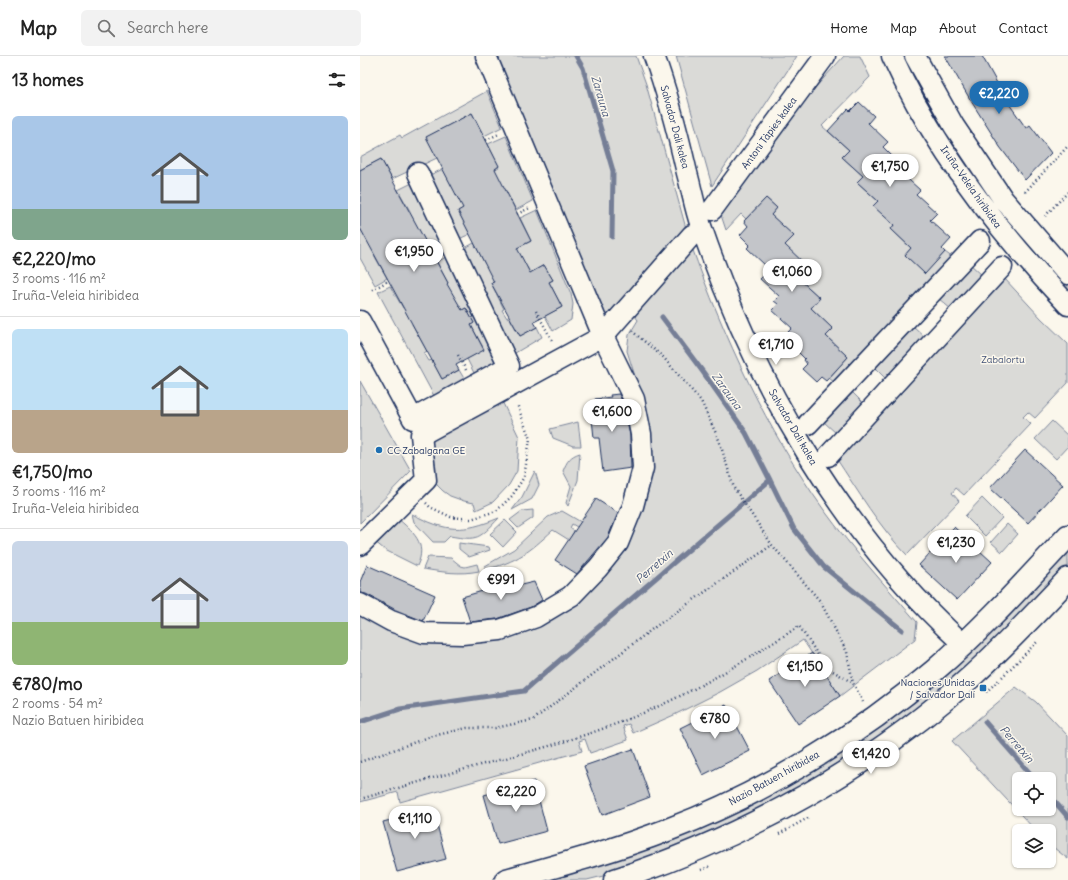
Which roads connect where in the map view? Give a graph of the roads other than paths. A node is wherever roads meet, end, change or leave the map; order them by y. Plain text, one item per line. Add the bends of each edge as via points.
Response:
1 (486, 56) edge
2 (654, 56) edge
3 (825, 56) edge
4 (892, 56) edge
5 (916, 56) edge
6 (418, 173) dead end
7 (712, 210) dead end
8 (692, 235) dead end
9 (980, 241) dead end
10 (1002, 267) dead end
11 (1068, 274) edge
12 (1068, 306) edge
13 (360, 321) edge
14 (603, 336) junction
15 (808, 424) dead end
16 (828, 456) dead end
17 (1068, 536) edge
18 (360, 545) edge
19 (1068, 579) edge
20 (360, 604) edge
21 (963, 644) junction
22 (506, 880) edge
23 (615, 880) edge

1 - 14 street
2 - 21 street, Salvador Dali kalea via 700,224 750,350 788,421 829,487 891,570 934,618
3 - 7 street, Antoni Tàpies kalea
4 - 12 street, Iruña-Veleia hiribidea via 922,115 955,168 1006,236
5 - 11 street, Iruña-Veleia hiribidea via 954,126 1004,199
6 - 13 street via 509,366 413,419
8 - 14 street
9 - 15 street
10 - 16 street
14 - 18 street via 421,435 426,480
14 - 20 street via 634,399 641,434 643,468 633,506 618,543 598,568 571,596 536,617 500,630 462,634 424,633 391,621
17 - 21 main road, Nazio Batuen hiribidea via 1000,610
19 - 23 main road via 1003,647 966,681 893,740 839,776 798,800 718,840
21 - 22 main road, Nazio Batuen hiribidea via 935,670 869,720 818,755 767,783 718,808 650,837

